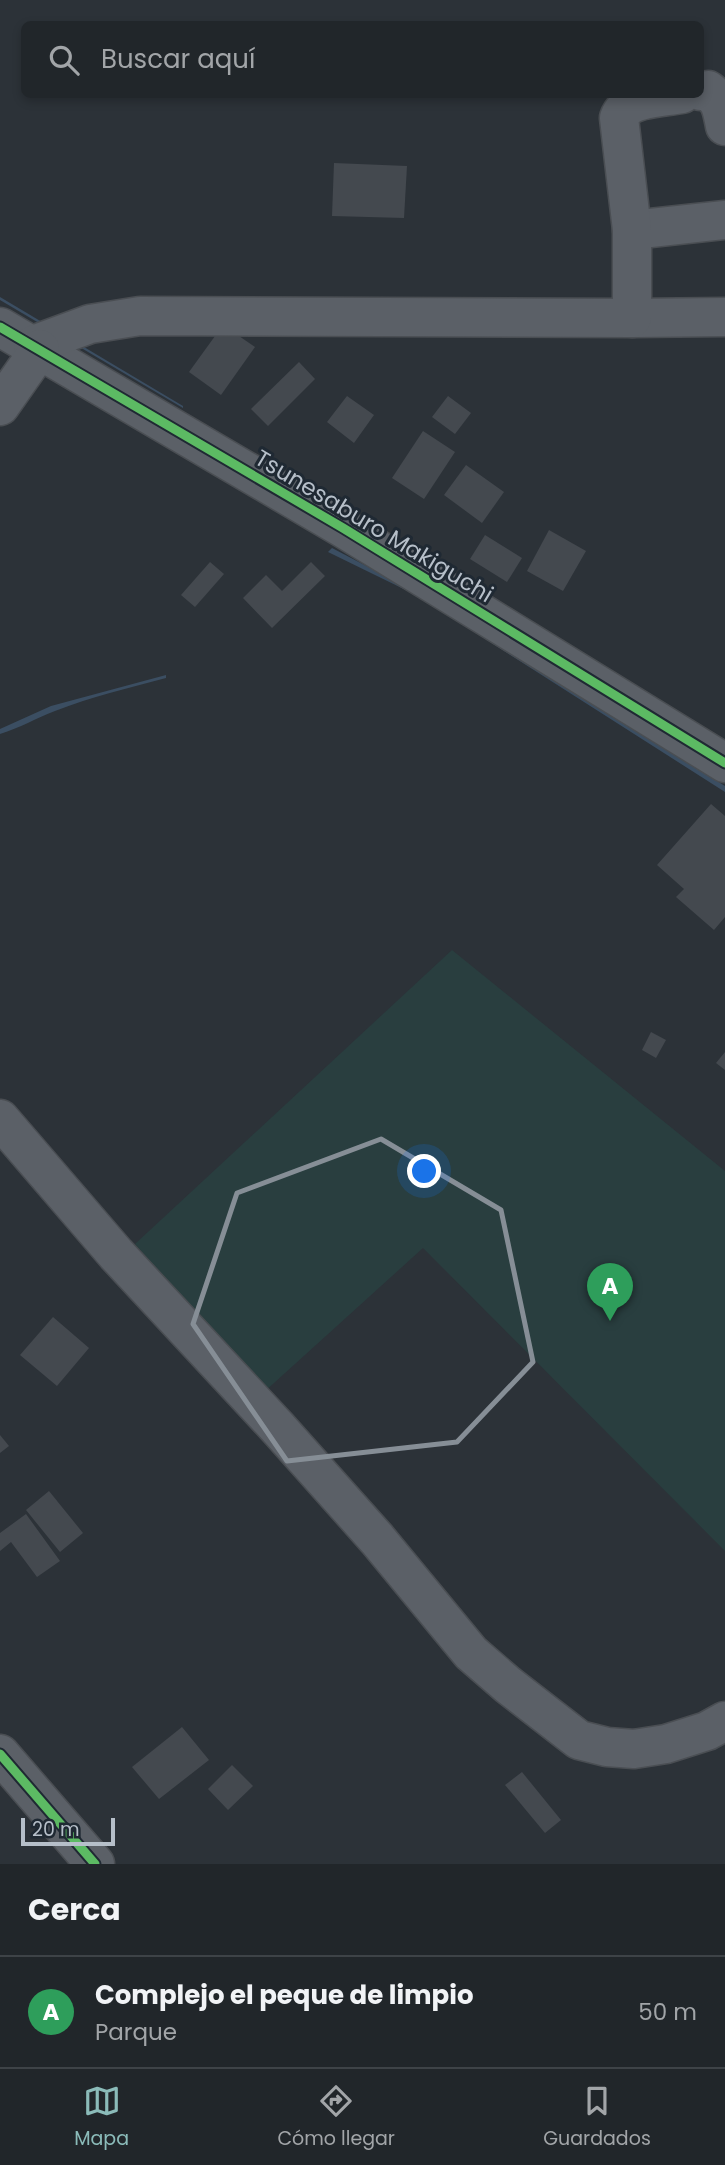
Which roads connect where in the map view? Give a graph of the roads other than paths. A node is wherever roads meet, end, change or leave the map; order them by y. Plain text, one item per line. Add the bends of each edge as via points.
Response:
1 (704, 91) edge
2 (661, 98) edge
3 (725, 126) edge
4 (725, 220) edge
5 (632, 230) junction
6 (725, 317) edge
7 (632, 318) junction
8 (0, 327) edge
9 (36, 347) junction
10 (0, 406) edge
11 (725, 763) edge
12 (0, 1119) edge
13 (725, 1721) edge
14 (0, 1754) edge
15 (95, 1864) edge

1 - 3 street via 717,97
2 - 5 street via 630,104 619,118
4 - 5 street
5 - 7 street
6 - 7 street
7 - 9 street via 140,316 90,324
8 - 9 street, Tsunesaburo Makiguchi
9 - 10 street
9 - 11 street, Tsunesaburo Makiguchi via 343,528
12 - 13 street via 116,1254 377,1539 471,1653 508,1685 579,1740 607,1747 666,1744
14 - 15 street

